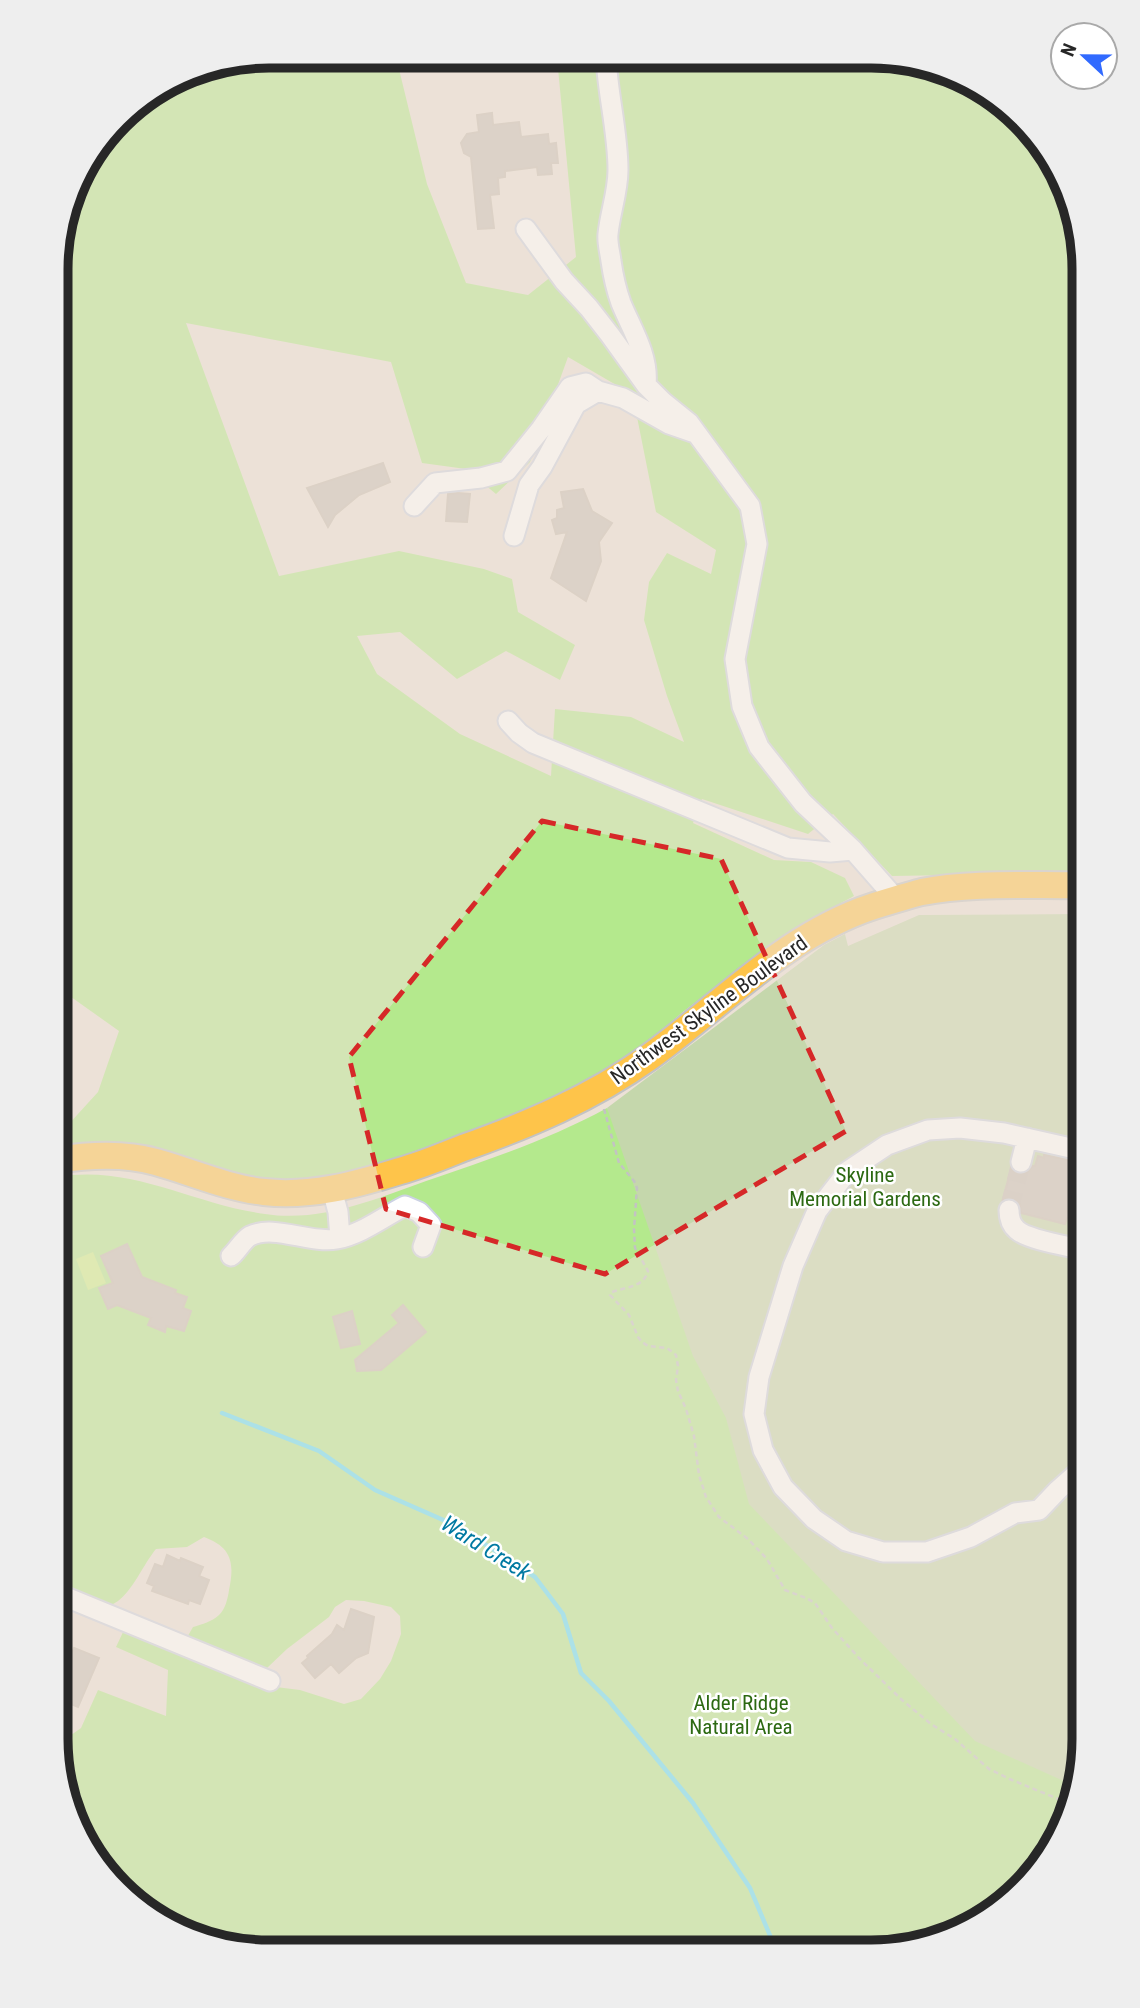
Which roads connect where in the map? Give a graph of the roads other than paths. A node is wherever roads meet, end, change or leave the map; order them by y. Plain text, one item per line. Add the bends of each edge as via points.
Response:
1 (606, 68) edge
2 (526, 229) dead end
3 (646, 385) junction
4 (598, 391) junction
5 (696, 433) junction
6 (414, 506) dead end
7 (514, 536) dead end
8 (508, 721) dead end
9 (853, 850) junction
10 (1072, 885) edge
11 (896, 899) junction
12 (1027, 1138) junction
13 (1071, 1148) edge
14 (68, 1159) edge
15 (1021, 1162) tunnel mouth
16 (332, 1190) junction
17 (1009, 1210) dead end
18 (340, 1238) junction
19 (424, 1247) dead end
20 (1071, 1247) edge
21 (231, 1256) dead end
22 (1071, 1478) edge
23 (68, 1598) edge
24 (270, 1681) dead end

1 - 3 street via 618,172 608,235 611,262 620,300 648,371
2 - 3 street
3 - 5 street
4 - 5 street
4 - 6 street via 586,383 570,387 507,471 435,483
4 - 7 street via 576,404 528,485
5 - 9 street via 750,506 757,544 735,659 742,706 759,747 803,803
8 - 9 street via 533,743 788,848
9 - 11 street
10 - 11 main road, Northwest Skyline Boulevard via 952,888
11 - 16 main road, Northwest Skyline Boulevard via 801,941 765,964 649,1058 550,1115 402,1170
12 - 13 street
12 - 15 street
12 - 22 street via 960,1128 928,1130 887,1146 848,1171 817,1210 793,1266 759,1377 754,1414 762,1450 783,1487 814,1519 846,1541 883,1552 927,1552 971,1537 1015,1513 1039,1510
14 - 16 main road, Northwest Skyline Boulevard via 128,1156 252,1190
16 - 18 street
17 - 20 street via 1012,1225 1024,1235
18 - 19 street via 405,1206 431,1225
18 - 21 street via 317,1240 268,1233 250,1237
23 - 24 street

